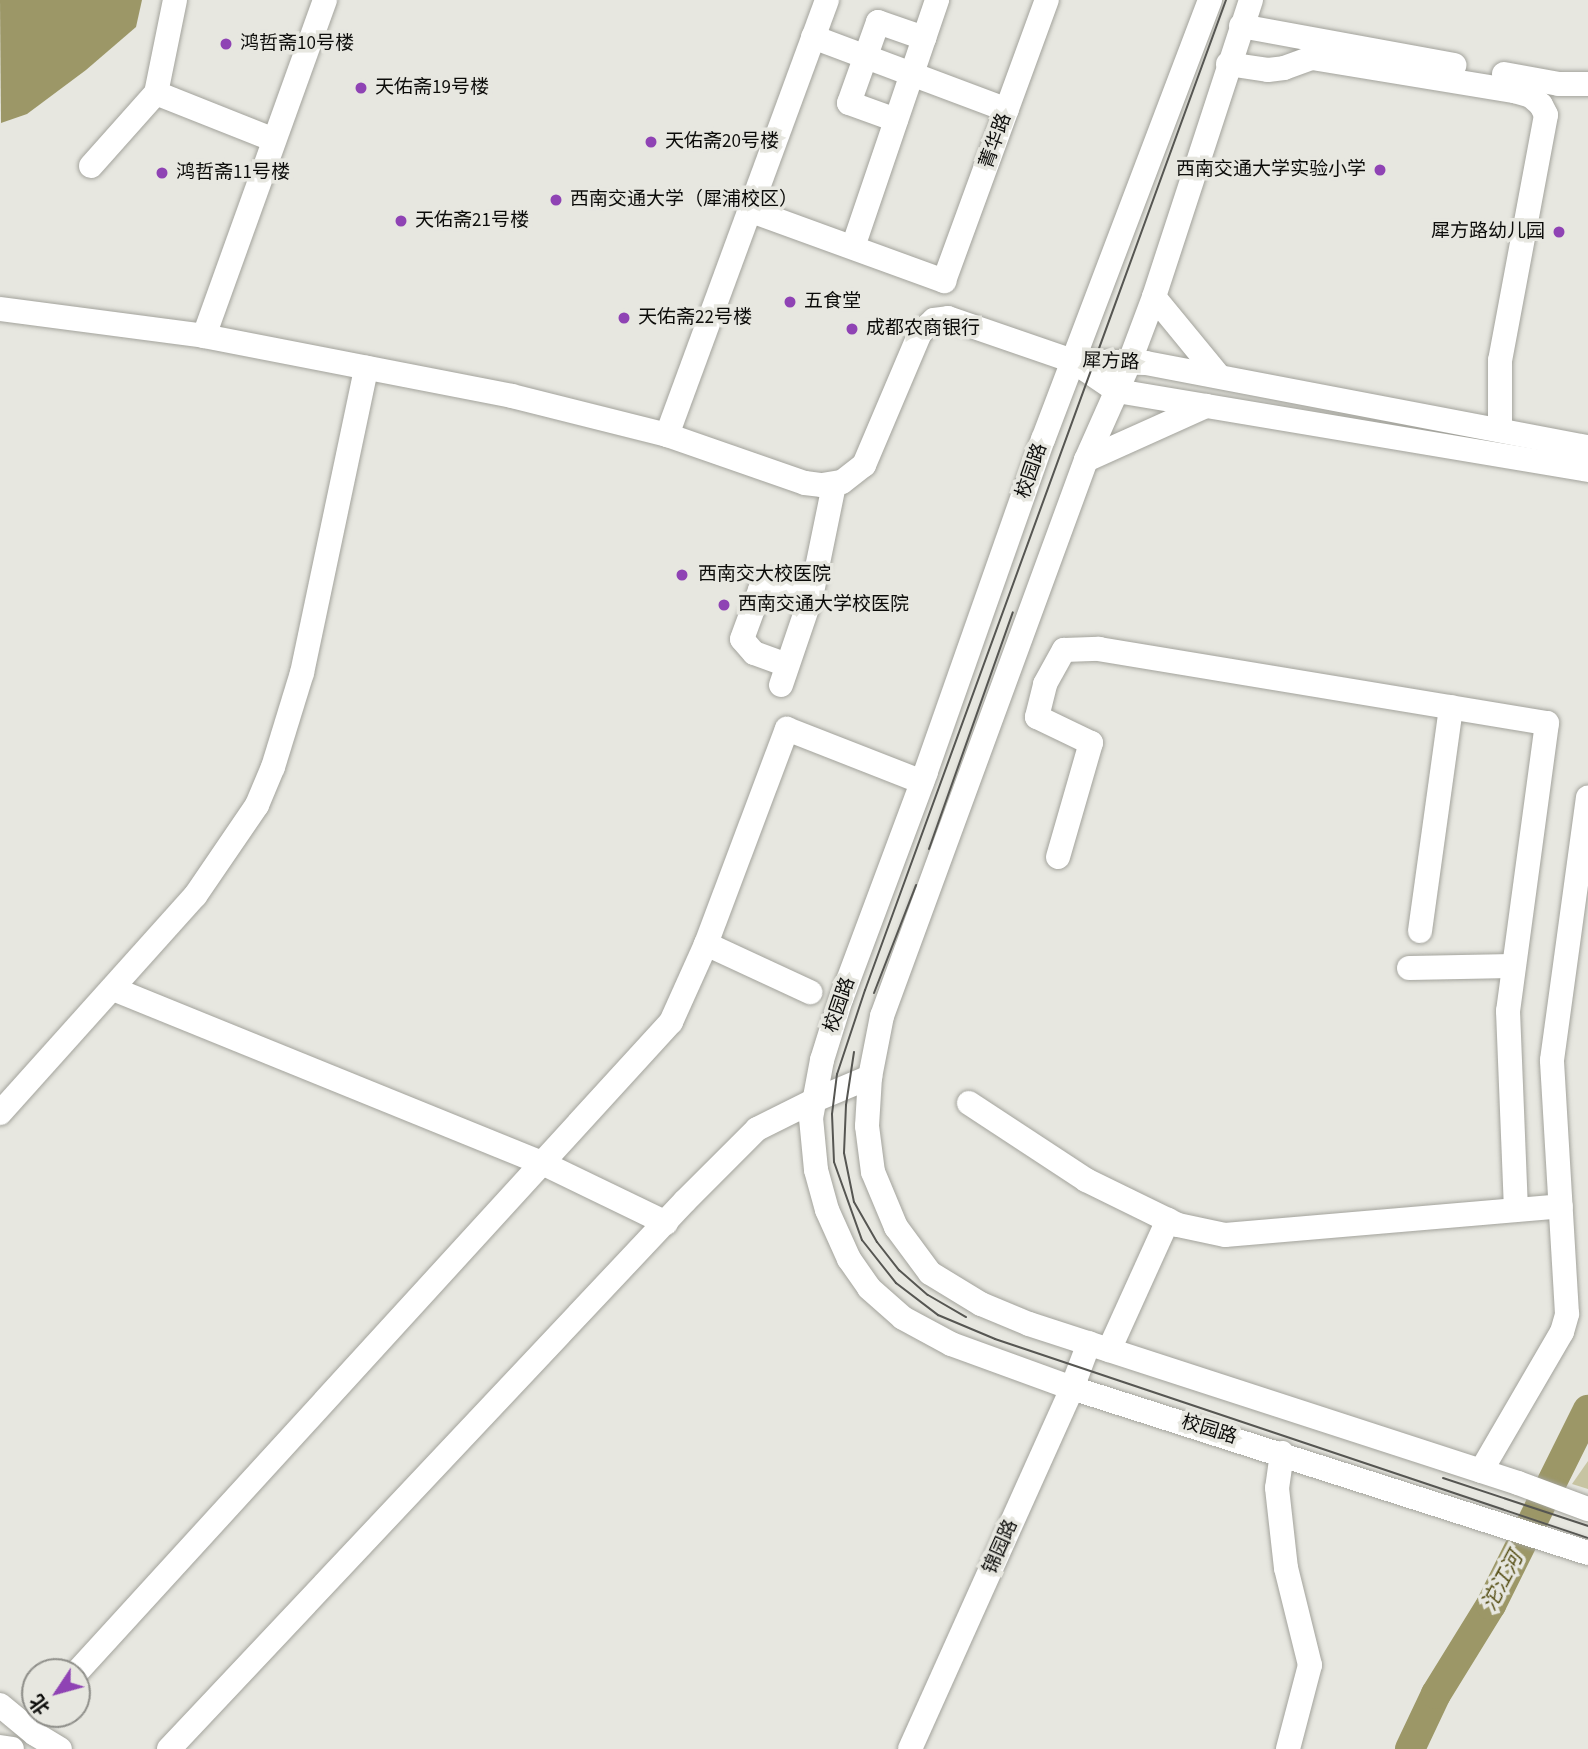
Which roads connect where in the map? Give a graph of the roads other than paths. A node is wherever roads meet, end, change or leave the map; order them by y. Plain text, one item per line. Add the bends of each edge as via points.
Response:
1 (176, 0) edge
2 (827, 0) edge
3 (937, 0) edge
4 (1047, 0) edge
5 (1209, 0) edge
6 (1251, 0) edge
7 (320, 1) edge
8 (1241, 26) junction
9 (813, 37) junction
10 (924, 38) junction
11 (866, 58) junction
12 (1228, 64) junction
13 (911, 75) junction
14 (1588, 84) edge
15 (156, 93) junction
16 (1007, 110) junction
17 (896, 120) junction
18 (274, 140) junction
19 (91, 166) dead end
20 (749, 210) junction
21 (853, 247) junction
22 (1154, 297) junction
23 (0, 309) edge
24 (204, 336) junction
25 (1130, 360) junction
26 (1073, 361) junction
27 (366, 368) junction
28 (1218, 375) junction
29 (1117, 391) junction
30 (1206, 406) junction
31 (1500, 430) junction
32 (667, 435) junction
33 (1588, 447) edge
34 (1086, 460) junction
35 (1588, 471) edge
36 (834, 485) junction
37 (811, 597) junction
38 (1451, 707) junction
39 (922, 782) junction
40 (1588, 797) edge
41 (1058, 857) dead end
42 (1420, 931) dead end
43 (706, 944) junction
44 (1513, 966) junction
45 (1409, 968) dead end
46 (113, 989) junction
47 (810, 992) dead end
48 (870, 1077) junction
49 (815, 1100) junction
50 (969, 1103) dead end
51 (0, 1113) edge
52 (540, 1162) junction
53 (1561, 1206) junction
54 (1516, 1210) junction
55 (1167, 1220) junction
56 (666, 1223) junction
57 (1099, 1347) junction
58 (1072, 1388) junction
59 (1282, 1453) junction
60 (1481, 1471) junction
61 (1580, 1507) edge
62 (1588, 1553) edge
63 (90, 1658) edge
64 (0, 1705) edge
65 (41, 1736) edge
66 (0, 1747) edge
67 (12, 1749) edge
68 (169, 1749) edge
69 (910, 1749) edge
70 (1288, 1749) edge

1 - 15 street
2 - 9 street
3 - 10 street
4 - 16 street, 菁华路
5 - 26 street, 校园路
6 - 8 street
7 - 18 street
8 - 12 street
8 - 14 street via 1559,84
9 - 11 street
9 - 20 street
10 - 11 street via 878,22
10 - 13 street
11 - 13 street
11 - 17 street via 849,103
12 - 22 street
12 - 31 street via 1276,69 1312,58 1514,91 1541,105 1546,115 1500,360
13 - 16 street
13 - 17 street
15 - 18 street
15 - 19 street
16 - 21 street, 菁华路 via 944,281
17 - 21 street
18 - 24 street
20 - 21 street
20 - 32 street
22 - 25 street
22 - 28 street
23 - 24 street
24 - 27 street
25 - 26 street, 犀方路
25 - 28 street, 犀方路
25 - 29 street
26 - 29 street, 犀方路
26 - 36 street via 954,319 934,320 920,333 869,458 858,471
26 - 39 street, 校园路
27 - 32 street
27 - 46 street via 302,673 274,767 257,805 220,862
28 - 31 street, 犀方路
29 - 30 street, 犀方路
29 - 34 street
30 - 34 street
30 - 35 street, 犀方路
31 - 33 street, 犀方路
32 - 36 street via 805,483
34 - 48 street via 882,1016
36 - 37 street
37 - 37 street via 784,675 742,639 760,590 772,582 790,585
38 - 41 street via 1099,649 1065,650 1045,684 1037,717 1091,743
38 - 42 street
38 - 44 street via 1547,723
39 - 43 street via 787,729
39 - 49 street, 校园路 via 841,999
40 - 53 street via 1552,1060
43 - 47 street
43 - 52 street via 671,1022
44 - 45 street
44 - 54 street via 1508,1011
46 - 51 street
46 - 52 street
48 - 49 street
48 - 57 street via 867,1126 873,1172 896,1227 930,1273 981,1304
49 - 56 street via 758,1129
49 - 58 street, 校园路 via 811,1118 816,1170 827,1210 849,1259 869,1288 903,1318 951,1344
50 - 55 street via 1086,1180
52 - 56 street
52 - 63 street
53 - 54 street
53 - 60 street via 1567,1314 1562,1332
54 - 55 street via 1225,1235
55 - 57 street, 锦园路
56 - 68 street
57 - 58 street, 锦园路
57 - 60 street
58 - 59 street, 校园路
58 - 69 street, 锦园路
59 - 62 street, 校园路
59 - 70 street via 1277,1488 1286,1568 1310,1665
60 - 61 street
64 - 65 street
66 - 67 street

